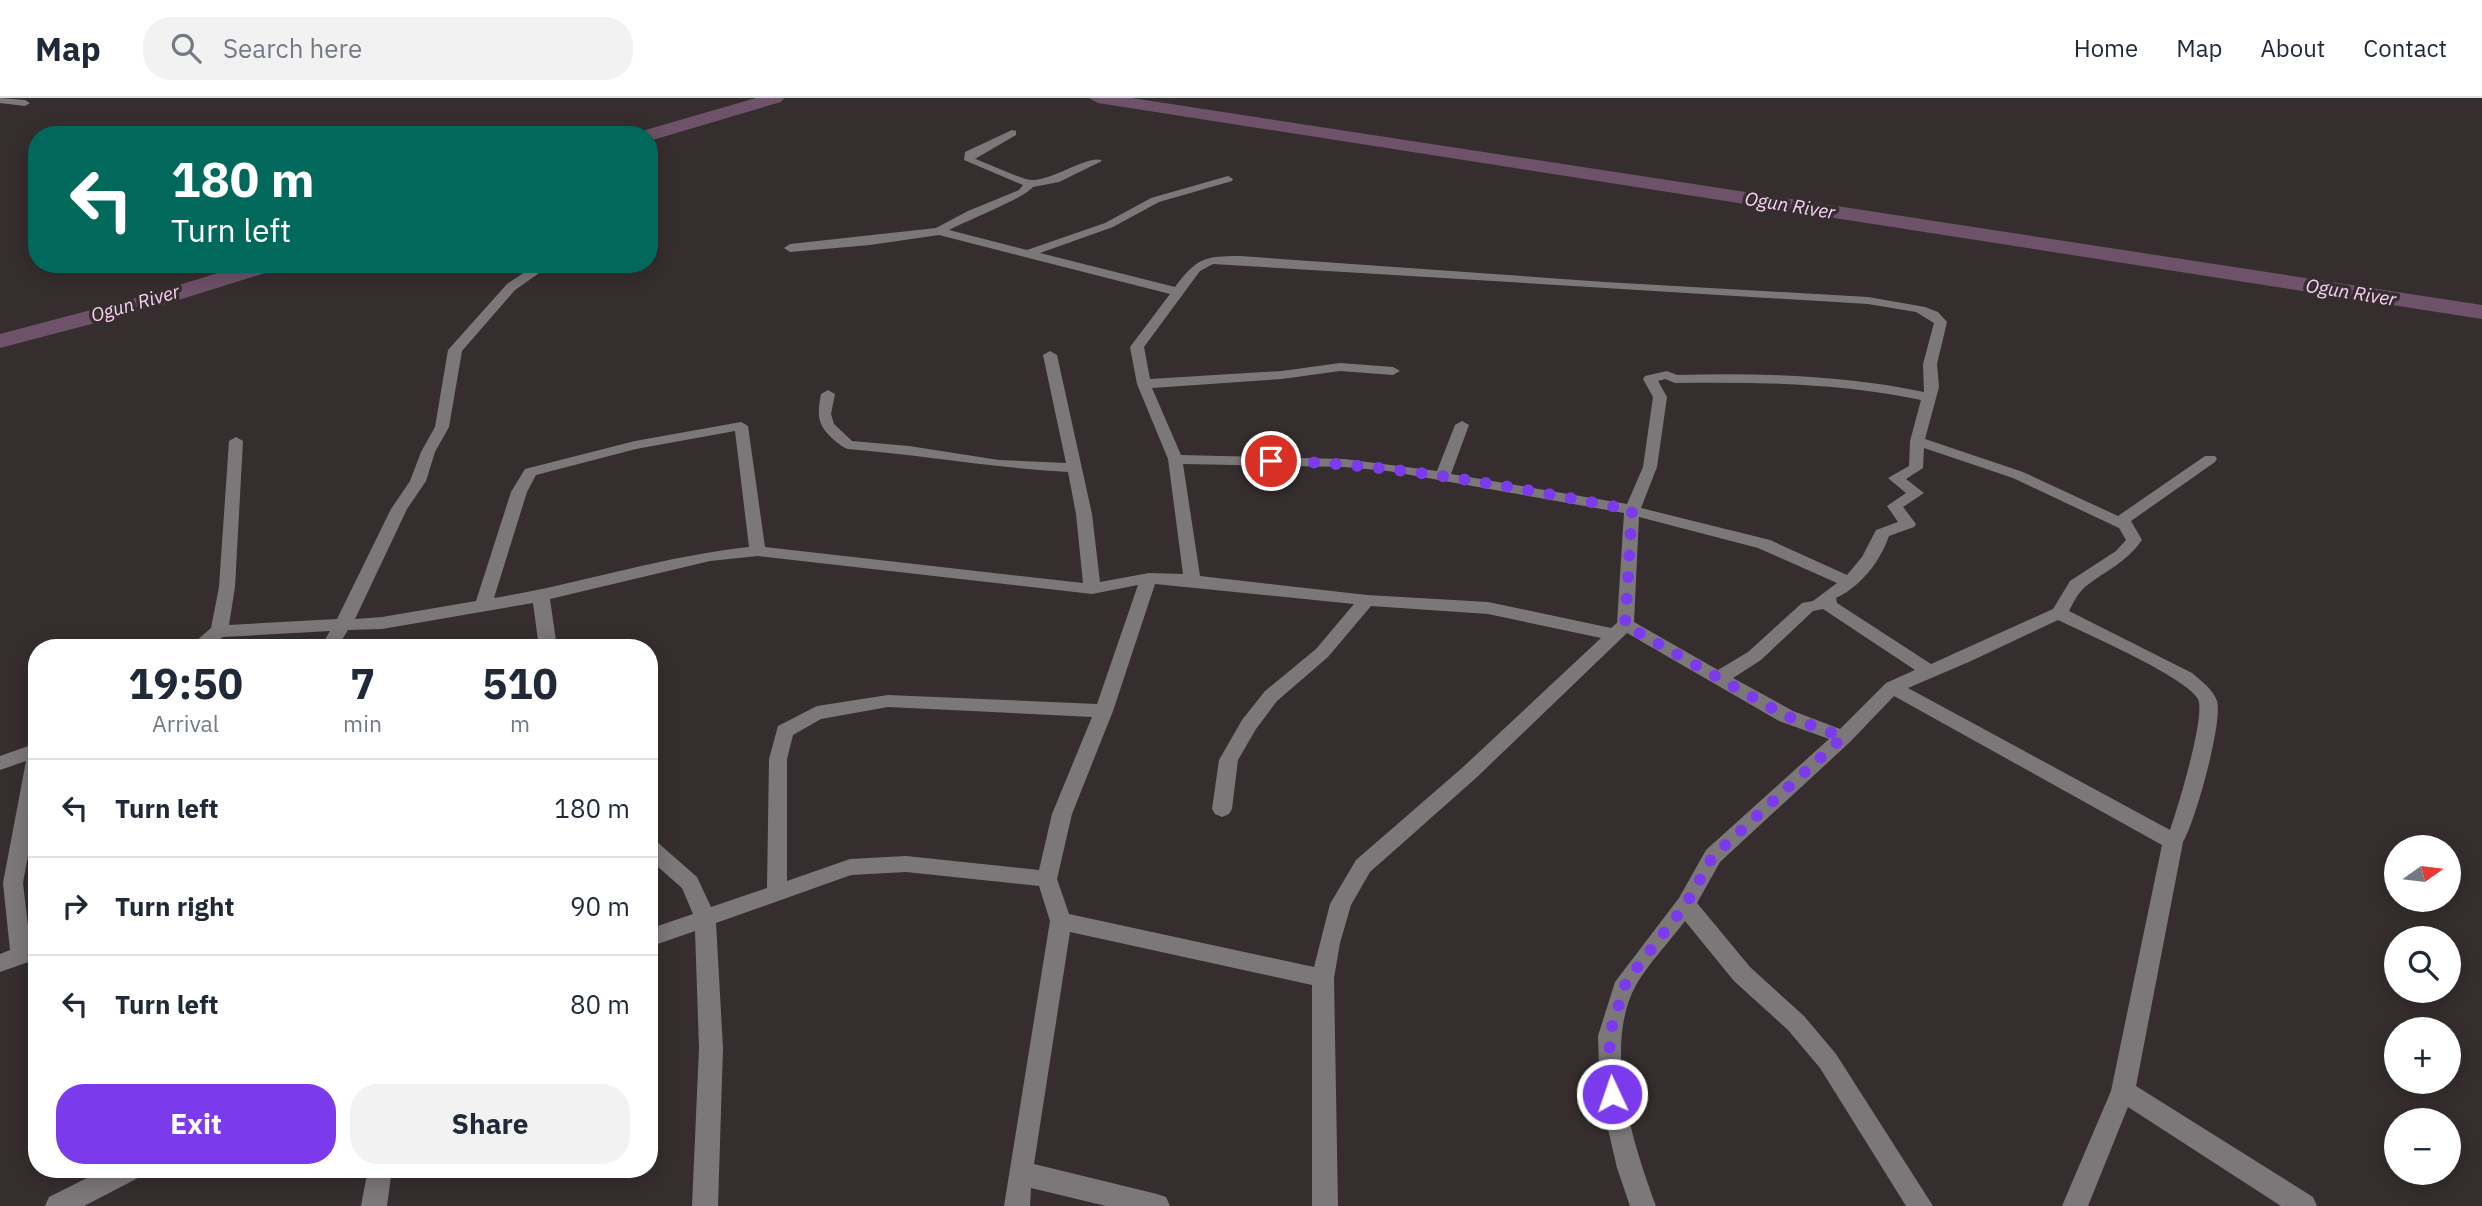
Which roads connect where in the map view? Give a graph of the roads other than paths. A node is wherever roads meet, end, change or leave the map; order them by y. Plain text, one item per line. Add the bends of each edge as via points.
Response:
1 (0, 100) edge
2 (25, 103) dead end
3 (1012, 134) dead end
4 (1097, 161) dead end
5 (1228, 179) dead end
6 (1029, 184) junction
7 (939, 231) junction
8 (790, 248) dead end
9 (1029, 253) junction
10 (532, 273) edge
11 (1179, 292) junction
12 (1050, 355) dead end
13 (1393, 371) dead end
14 (1144, 384) junction
15 (828, 394) dead end
16 (1929, 397) junction
17 (1462, 425) dead end
18 (236, 441) dead end
19 (1917, 441) junction
20 (1175, 459) junction
21 (2210, 459) dead end
22 (1074, 468) junction
23 (1443, 476) junction
24 (1632, 510) junction
25 (2122, 520) junction
26 (758, 551) junction
27 (1149, 578) junction
28 (1192, 580) junction
29 (1849, 582) junction
30 (1092, 589) junction
31 (541, 596) junction
32 (1827, 596) junction
33 (1367, 600) junction
34 (483, 607) junction
35 (2059, 613) junction
36 (343, 625) junction
37 (1620, 630) junction
38 (219, 632) junction
39 (208, 639) edge
40 (334, 639) edge
41 (547, 639) edge
42 (1928, 671) junction
43 (1718, 677) junction
44 (1892, 687) junction
45 (1104, 711) junction
46 (1843, 737) junction
47 (28, 754) edge
48 (1, 761) edge
49 (28, 800) edge
50 (1222, 809) dead end
51 (2173, 841) junction
52 (658, 855) edge
53 (1047, 879) junction
54 (777, 892) junction
55 (1686, 904) junction
56 (705, 918) junction
57 (1060, 921) junction
58 (658, 935) edge
59 (28, 948) edge
60 (28, 952) edge
61 (0, 963) edge
62 (1323, 978) junction
63 (2123, 1091) junction
64 (1020, 1173) junction
65 (113, 1178) edge
66 (379, 1178) edge
67 (58, 1206) edge
68 (374, 1206) edge
69 (705, 1206) edge
70 (1017, 1206) edge
71 (1157, 1206) edge
72 (1325, 1206) edge
73 (1643, 1206) edge
74 (1920, 1206) edge
75 (2076, 1206) edge
76 (2304, 1206) edge

1 - 2 street
3 - 6 street via 969,154 969,160
4 - 6 street via 1055,180
5 - 9 street via 1155,200 1109,225
6 - 7 street via 1023,192
7 - 8 street
7 - 9 street
9 - 11 street
10 - 36 street via 511,287 455,350 442,427
11 - 14 street via 1137,347
11 - 16 street via 1203,263 1240,260 1878,300 1930,313 1941,322 1930,364
12 - 22 street
13 - 14 street via 1340,367
14 - 20 street
15 - 22 street via 827,426 848,445 999,464
16 - 19 street
16 - 24 street via 1853,384 1675,379 1667,375 1650,379 1660,397 1650,467
17 - 23 street
18 - 38 street via 227,587
19 - 25 street via 1998,467 2122,524
19 - 29 street via 1916,468 1896,478 1916,493 1895,506 1909,524 1882,533 1878,547
20 - 23 street via 1344,463
20 - 28 street
21 - 25 street
22 - 30 street
23 - 24 street
24 - 29 street via 1764,544
24 - 37 street
25 - 35 street via 2134,540 2122,555 2076,584
26 - 30 street
26 - 31 street via 710,556
26 - 34 street via 741,426 635,445 530,472 519,492
27 - 28 street
27 - 30 street
27 - 45 street
28 - 33 street
29 - 32 street
31 - 34 street
31 - 41 street
32 - 42 street via 1829,606
32 - 43 street via 1745,662
33 - 37 street via 1488,608
33 - 50 street via 1322,653 1271,696 1249,725 1229,760
34 - 36 street
35 - 42 street
35 - 51 street via 2186,677 2208,701 2206,734
36 - 38 street
36 - 40 street
37 - 43 street
37 - 62 street via 1363,866 1341,904
38 - 39 street
42 - 44 street
43 - 46 street via 1786,716
44 - 46 street
44 - 51 street
45 - 53 street via 1062,814
45 - 54 street via 888,701 817,713 785,731 778,759
46 - 55 street via 1713,856
47 - 48 street
49 - 59 street via 13,883
51 - 63 street
52 - 56 street via 690,883
53 - 54 street via 906,864 850,867
53 - 57 street
54 - 56 street
55 - 73 street via 1626,982 1609,1036 1612,1094
55 - 74 street via 1742,974 1796,1023 1828,1061
56 - 58 street
56 - 69 street via 711,1048
57 - 62 street
57 - 64 street
60 - 61 street
62 - 72 street
63 - 75 street
63 - 76 street
64 - 70 street
64 - 71 street
65 - 67 street
66 - 68 street

